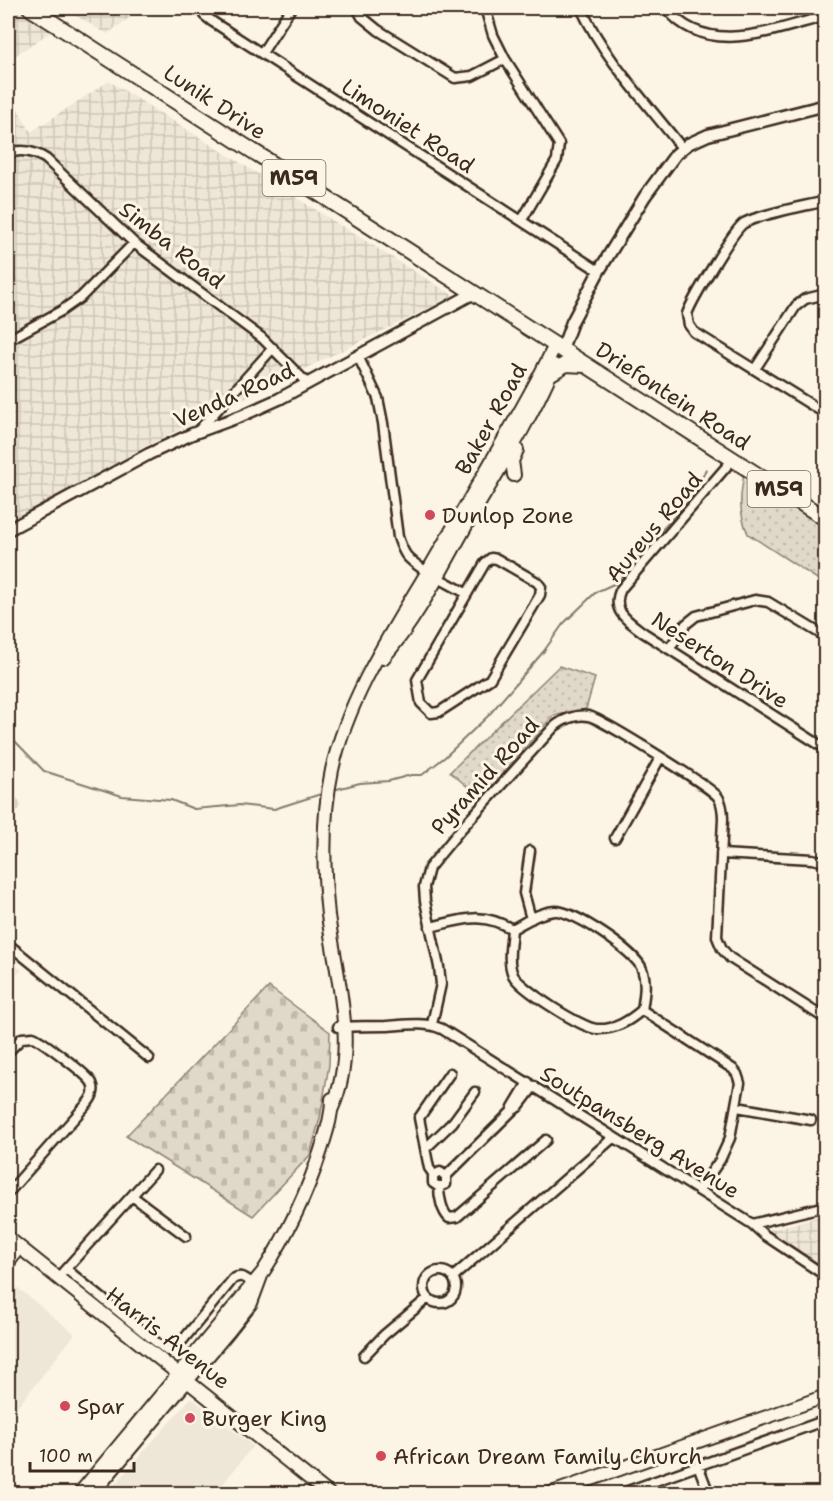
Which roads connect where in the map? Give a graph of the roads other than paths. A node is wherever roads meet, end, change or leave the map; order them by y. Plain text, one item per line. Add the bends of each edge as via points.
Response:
1 (30, 8) edge
2 (201, 8) edge
3 (291, 8) edge
4 (357, 8) edge
5 (486, 8) edge
6 (581, 8) edge
7 (666, 8) edge
8 (825, 16) edge
9 (262, 53) junction
10 (505, 59) junction
11 (825, 105) edge
12 (682, 148) junction
13 (8, 153) edge
14 (825, 201) edge
15 (522, 220) junction
16 (134, 243) junction
17 (599, 271) junction
18 (474, 293) junction
19 (825, 294) edge
20 (8, 340) edge
21 (558, 347) junction
22 (273, 348) junction
23 (358, 356) junction
24 (585, 365) junction
25 (755, 369) junction
26 (551, 373) junction
27 (308, 384) junction
28 (825, 414) edge
29 (529, 415) junction
30 (199, 431) junction
31 (733, 459) junction
32 (514, 475) dead end
33 (825, 519) edge
34 (8, 530) edge
35 (433, 573) junction
36 (467, 594) junction
37 (626, 620) joint
38 (825, 637) edge
39 (669, 649) junction
40 (825, 749) edge
41 (660, 758) junction
42 (615, 838) dead end
43 (530, 851) dead end
44 (721, 854) junction
45 (825, 862) edge
46 (531, 919) junction
47 (430, 927) junction
48 (513, 929) junction
49 (8, 944) edge
50 (642, 1010) junction
51 (825, 1019) edge
52 (432, 1024) junction
53 (341, 1027) junction
54 (8, 1052) edge
55 (149, 1058) dead end
56 (450, 1073) dead end
57 (531, 1084) junction
58 (476, 1092) dead end
59 (737, 1107) junction
60 (811, 1120) dead end
61 (614, 1137) junction
62 (546, 1140) dead end
63 (426, 1148) junction
64 (155, 1170) dead end
65 (434, 1175) junction
66 (446, 1176) junction
67 (439, 1187) junction
68 (699, 1191) junction
69 (8, 1194) edge
70 (132, 1196) junction
71 (825, 1206) edge
72 (752, 1224) junction
73 (186, 1236) dead end
74 (8, 1238) edge
75 (21, 1248) junction
76 (8, 1265) edge
77 (262, 1272) junction
78 (62, 1274) junction
79 (453, 1276) junction
80 (825, 1276) edge
81 (252, 1283) junction
82 (428, 1298) junction
83 (364, 1356) dead end
84 (184, 1377) junction
85 (825, 1396) edge
86 (825, 1420) edge
87 (698, 1465) junction
88 (79, 1494) edge
89 (92, 1494) edge
90 (329, 1494) edge
91 (549, 1494) edge
92 (619, 1494) edge
93 (708, 1494) edge

1 - 18 main road, Lunik Drive / M59
2 - 9 street, Limoniet Road via 208,18
3 - 9 street
4 - 10 street via 378,30 455,78 472,76
5 - 10 street
6 - 12 street via 611,59
7 - 8 street via 691,28 721,37 754,35
9 - 15 street, Limoniet Road
10 - 15 street via 559,144 557,160
11 - 12 street via 708,135
12 - 17 street via 663,169
13 - 16 street, Simba Road via 40,155
14 - 25 street via 740,226 689,310 688,322 694,332
15 - 17 street, Limoniet Road
16 - 20 street via 81,297
16 - 22 street, Simba Road
17 - 21 street
18 - 21 main road, Lunik Drive / M59
18 - 23 street, Venda Road
19 - 25 street via 805,299 796,306
21 - 24 main road, Driefontein Road / M59
21 - 26 main road, Baker Road
21 - 35 main road, Baker Road
22 - 27 street, Simba Road
22 - 30 street
23 - 27 street, Venda Road
23 - 35 street via 378,398 398,537 406,555
24 - 26 main road via 566,364
24 - 31 main road, Driefontein Road / M59
25 - 28 street
26 - 29 main road, Baker Road
27 - 30 street, Venda Road via 256,410
29 - 32 main road via 526,432 512,461
29 - 35 main road, Baker Road
30 - 34 street, Venda Road
31 - 33 main road, Driefontein Road / M59
31 - 37 street, Aureus Road via 621,589 617,606
35 - 36 street
35 - 53 main road, Baker Road via 399,619 372,669 342,735 330,780 325,883
36 - 36 street via 485,563 493,558 537,582 541,589 490,679 432,714 421,704 417,680
37 - 39 street, Neserton Drive
38 - 39 street via 768,602 755,600 692,618
39 - 40 street, Neserton Drive
41 - 42 street
41 - 44 street, Pyramid Road via 697,779 718,797 723,809
41 - 47 street, Pyramid Road via 593,717 578,716 557,724 432,862 424,887
43 - 46 street via 524,894
44 - 45 street
44 - 51 street, Pyramid Road via 717,937 722,949 746,969
46 - 48 street
46 - 50 street via 554,911 569,914 631,953 643,971
47 - 48 street via 481,917
47 - 52 street, Pyramid Road via 441,984
48 - 50 street via 511,968 526,990 592,1029 616,1027
49 - 55 street
50 - 59 street via 735,1071 740,1083
52 - 53 street
52 - 57 street, Soutpansberg Avenue
53 - 77 main road, Baker Road via 341,1075 324,1140 288,1231
54 - 69 street via 22,1038 33,1037 85,1075 94,1091
56 - 63 street via 420,1114
57 - 61 street, Soutpansberg Avenue
57 - 66 street via 518,1107
58 - 63 street
59 - 60 street
59 - 68 street via 727,1147
61 - 68 street, Soutpansberg Avenue
61 - 79 street
62 - 67 street via 457,1217 446,1216
63 - 65 street
64 - 70 street
65 - 66 street via 440,1172
65 - 67 street via 433,1183
66 - 67 street via 446,1184
68 - 72 street, Soutpansberg Avenue
70 - 73 street
70 - 78 street
71 - 72 street
72 - 80 street, Soutpansberg Avenue
74 - 75 main road, Harris Avenue
75 - 76 street
75 - 78 main road, Harris Avenue
77 - 81 main road, Baker Road
77 - 84 main road, Baker Road via 251,1302
78 - 81 street via 167,1351 183,1340 233,1279 240,1276
78 - 84 main road, Harris Avenue
79 - 82 street via 444,1271 430,1275 424,1283
79 - 82 street via 457,1287 453,1298 443,1304
81 - 84 main road, Baker Road
82 - 83 street
84 - 88 main road, Baker Road
84 - 89 main road, Baker Road
84 - 90 main road, Harris Avenue
85 - 91 main road
86 - 87 street
87 - 92 street
87 - 93 street

